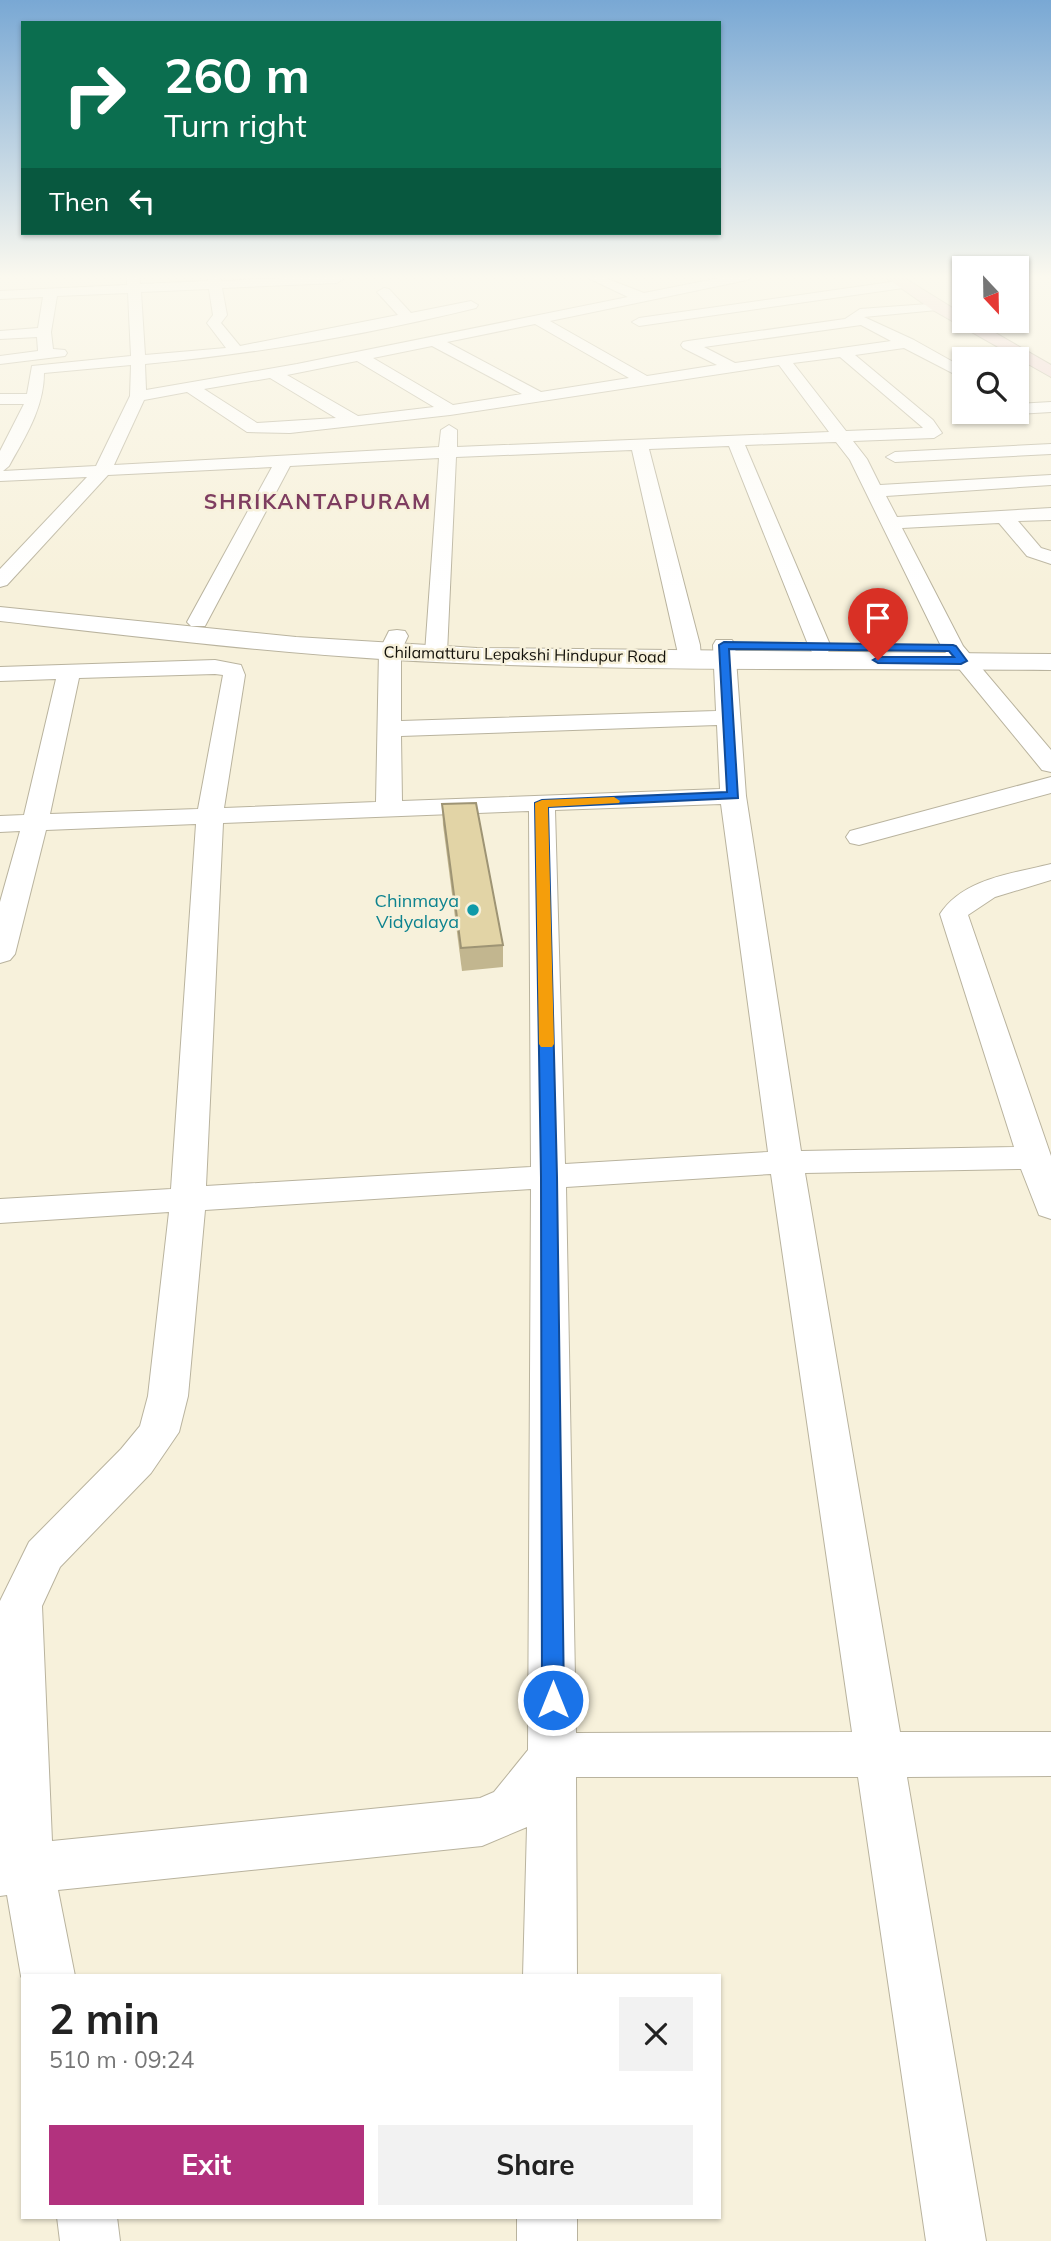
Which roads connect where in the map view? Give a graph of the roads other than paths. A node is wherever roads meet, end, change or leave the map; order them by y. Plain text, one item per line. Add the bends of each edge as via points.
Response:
1 (35, 381) edge
2 (136, 381) edge
3 (235, 381) edge
4 (285, 381) edge
5 (400, 381) edge
6 (507, 381) edge
7 (645, 381) edge
8 (799, 381) edge
9 (877, 381) edge
10 (191, 388) junction
11 (1051, 393) edge
12 (1029, 394) edge
13 (138, 396) junction
14 (538, 397) junction
15 (0, 399) edge
16 (33, 399) junction
17 (1051, 407) edge
18 (1029, 408) edge
19 (450, 410) junction
20 (358, 421) junction
21 (843, 438) junction
22 (8, 440) edge
23 (735, 441) junction
24 (639, 444) junction
25 (1051, 449) edge
26 (448, 452) junction
27 (858, 459) junction
28 (284, 461) junction
29 (0, 466) edge
30 (103, 470) junction
31 (0, 476) edge
32 (1051, 480) edge
33 (874, 491) junction
34 (1051, 513) edge
35 (1003, 516) junction
36 (891, 523) junction
37 (1051, 558) edge
38 (0, 581) edge
39 (0, 601) edge
40 (0, 614) edge
41 (198, 622) junction
42 (393, 644) junction
43 (437, 646) junction
44 (820, 647) junction
45 (1051, 649) edge
46 (690, 651) junction
47 (724, 652) junction
48 (957, 654) junction
49 (1051, 662) edge
50 (69, 672) junction
51 (0, 674) edge
52 (728, 718) junction
53 (390, 729) junction
54 (1051, 765) edge
55 (1051, 785) edge
56 (733, 796) junction
57 (542, 803) junction
58 (389, 809) junction
59 (210, 815) junction
60 (35, 823) junction
61 (0, 824) edge
62 (859, 837) dead end
63 (1051, 872) edge
64 (0, 954) edge
65 (1034, 1158) junction
66 (786, 1162) junction
67 (549, 1177) junction
68 (188, 1198) junction
69 (1051, 1207) edge
70 (0, 1211) edge
71 (1051, 1754) edge
72 (553, 1755) junction
73 (880, 1756) junction
74 (14, 1870) edge
75 (47, 1974) edge
76 (550, 1974) edge
77 (88, 2219) edge
78 (547, 2219) edge
79 (90, 2241) edge
80 (547, 2241) edge
81 (957, 2241) edge

1 - 16 street
2 - 13 street
3 - 10 street
4 - 20 street
5 - 19 street
6 - 14 street
7 - 14 street
8 - 21 street
9 - 21 street via 934,433
10 - 13 street
10 - 20 street via 253,428
11 - 12 street
13 - 30 street
14 - 19 street
15 - 16 street
16 - 22 street via 27,420
17 - 18 street
19 - 20 street
19 - 26 street
21 - 23 street
21 - 27 street
22 - 29 street
23 - 24 street
23 - 44 street
24 - 26 street
24 - 46 street
25 - 27 street
26 - 28 street
26 - 43 street
27 - 33 street
28 - 30 street
28 - 41 street
30 - 31 street
30 - 38 street
32 - 33 street
33 - 36 street
34 - 35 street
35 - 36 street
35 - 37 street via 1034,552
36 - 48 street
39 - 41 street, Chilamatturu Lepakshi Hindupur Road
40 - 42 street, Chilamatturu Lepakshi Hindupur Road via 205,637
41 - 42 street, Chilamatturu Lepakshi Hindupur Road
42 - 43 street, Chilamatturu Lepakshi Hindupur Road
42 - 53 street
43 - 46 street, Chilamatturu Lepakshi Hindupur Road
44 - 47 street, Chilamatturu Lepakshi Hindupur Road
44 - 48 street, Chilamatturu Lepakshi Hindupur Road
45 - 48 street, Chilamatturu Lepakshi Hindupur Road
46 - 47 street, Chilamatturu Lepakshi Hindupur Road
47 - 48 street, Chilamatturu Lepakshi Hindupur Road
47 - 52 street
48 - 49 street, Chilamatturu Lepakshi Hindupur Road
48 - 54 street
50 - 51 street
50 - 59 street via 233,670
50 - 60 street
52 - 53 street
52 - 56 street
53 - 58 street
55 - 62 street
56 - 57 street
56 - 66 street
57 - 58 street
57 - 67 street
58 - 59 street
59 - 60 street
59 - 68 street
60 - 61 street
60 - 64 street
63 - 65 street via 981,893 963,902 954,914
65 - 66 street
65 - 69 street
66 - 67 street
66 - 73 street
67 - 68 street
67 - 72 street
68 - 70 street
68 - 74 street via 168,1396 159,1433 44,1555 20,1606
71 - 73 street
72 - 73 street
72 - 74 street via 512,1809 482,1822
72 - 76 street
73 - 81 street
74 - 75 street
77 - 79 street
78 - 80 street

